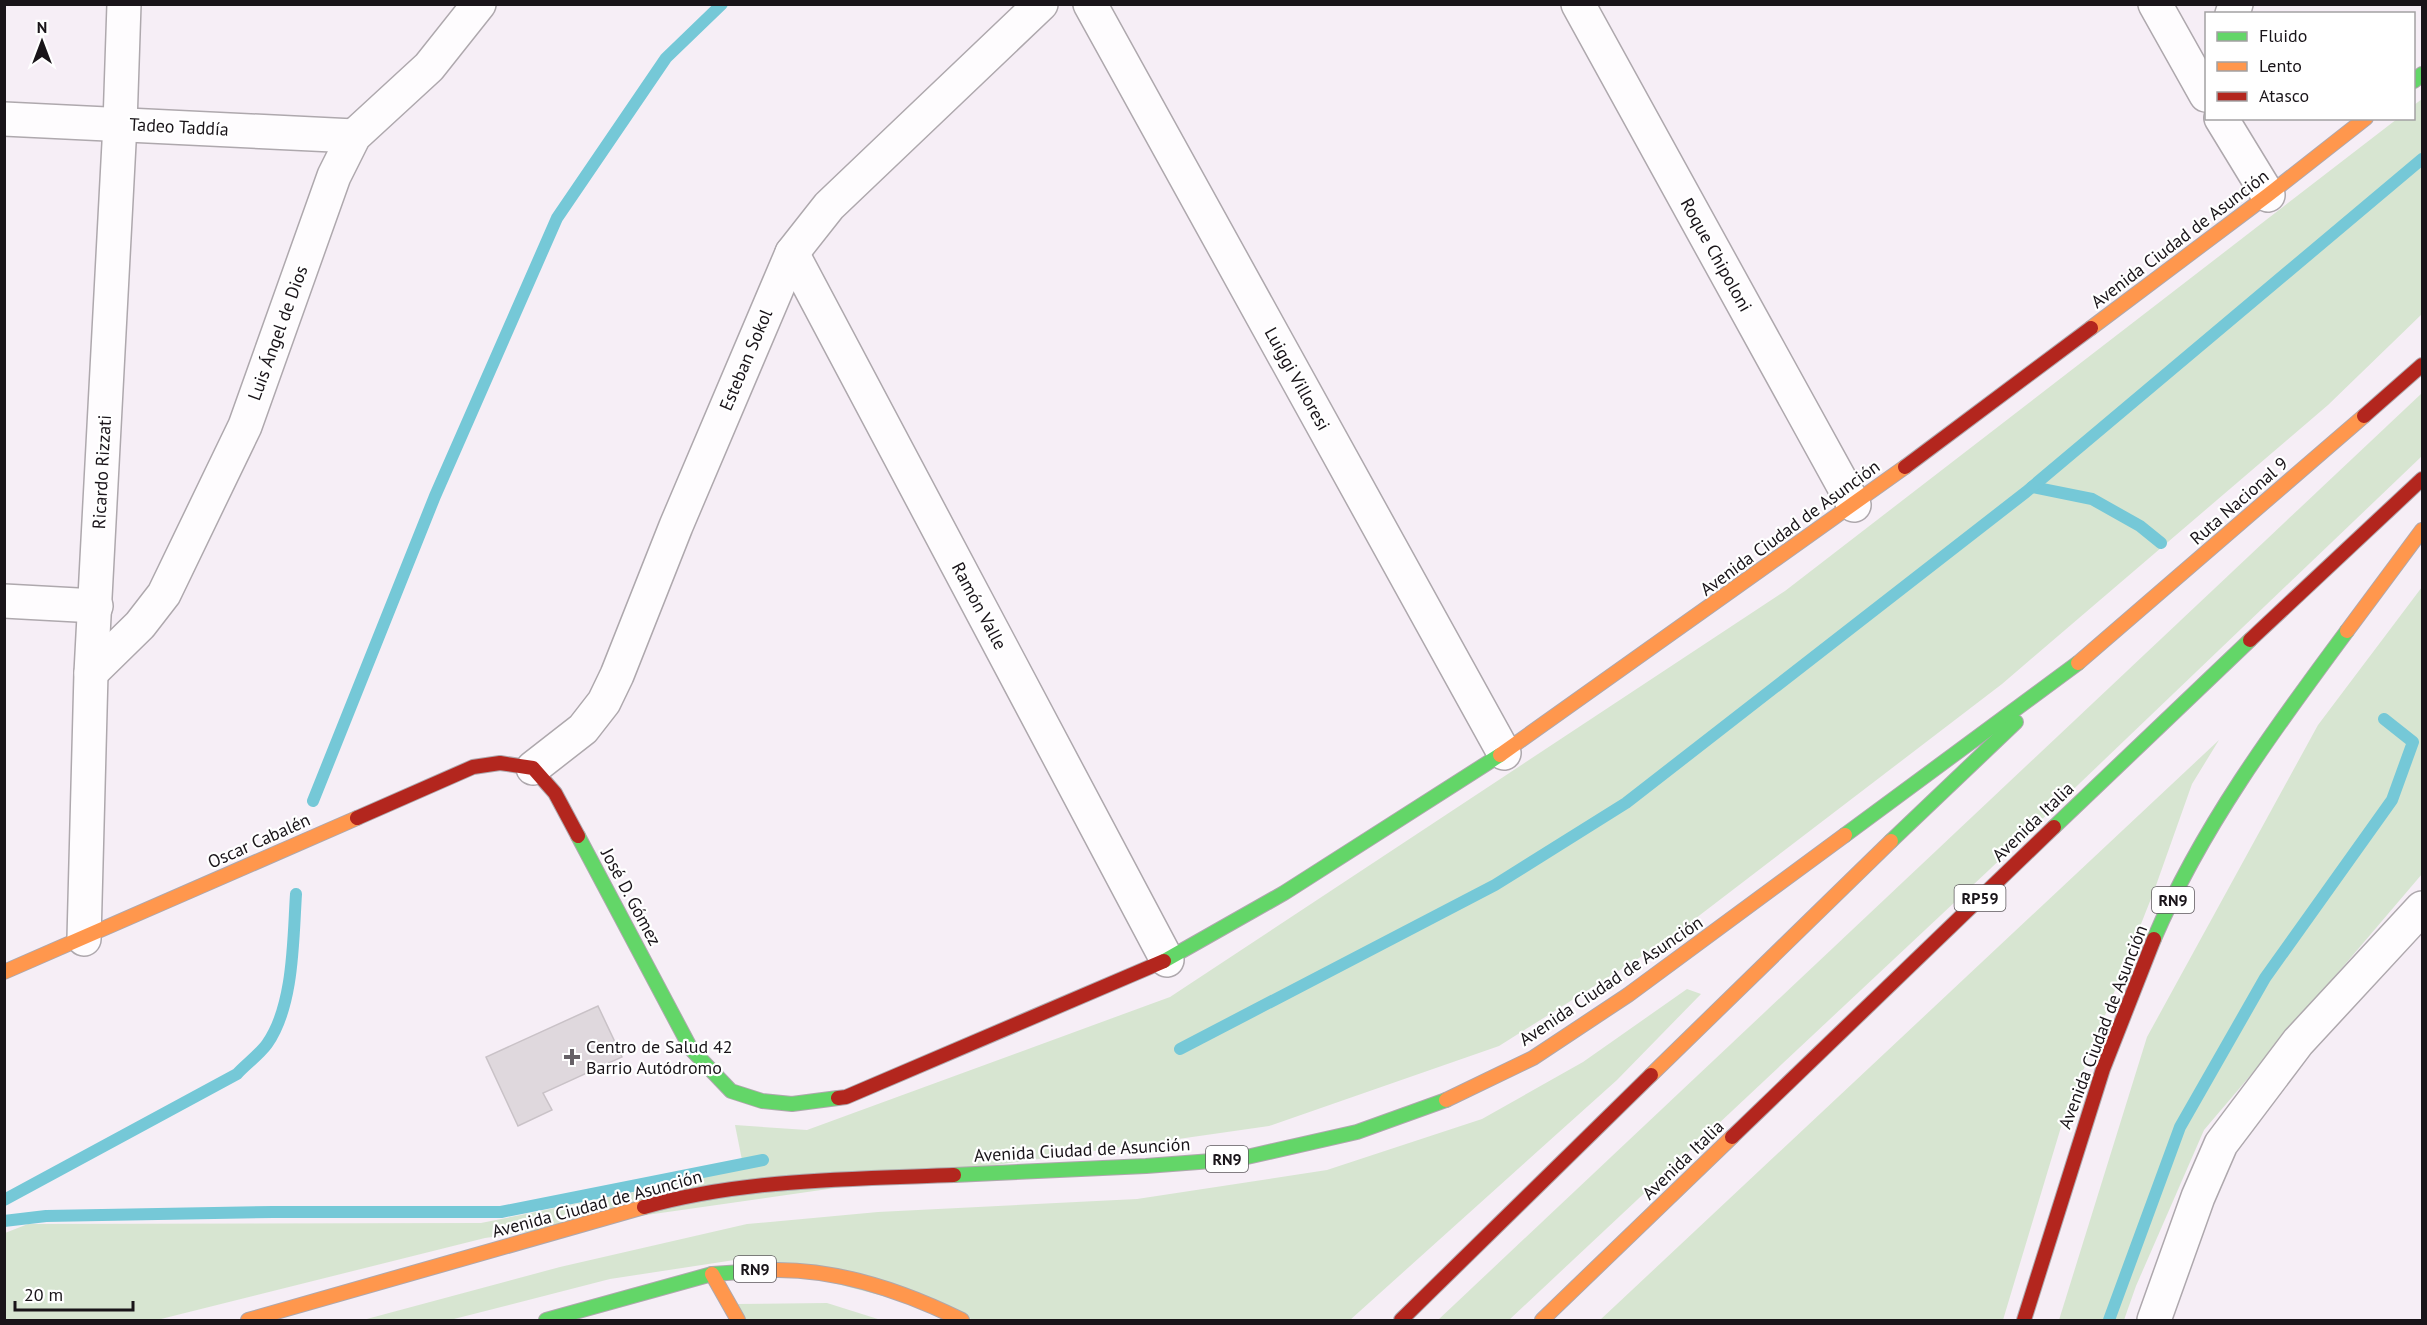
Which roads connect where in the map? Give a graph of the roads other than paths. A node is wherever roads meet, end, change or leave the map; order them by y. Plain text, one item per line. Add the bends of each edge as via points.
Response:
1 (124, 4) edge
2 (479, 4) edge
3 (1041, 4) edge
4 (1090, 4) edge
5 (1578, 4) edge
6 (2155, 4) edge
7 (2205, 87) edge
8 (4, 119) edge
9 (2222, 120) edge
10 (2363, 120) edge
11 (120, 124) junction
12 (354, 136) junction
13 (2268, 195) junction
14 (792, 253) junction
15 (2422, 365) edge
16 (2422, 479) edge
17 (1854, 506) junction
18 (2422, 530) edge
19 (4, 601) edge
20 (96, 606) junction
21 (2078, 663) junction
22 (92, 673) junction
23 (1504, 753) junction
24 (533, 768) junction
25 (2422, 908) edge
26 (84, 939) junction
27 (1167, 960) junction
28 (4, 972) edge
29 (691, 1049) joint
30 (712, 1274) junction
31 (248, 1320) edge
32 (546, 1320) edge
33 (738, 1320) edge
34 (962, 1320) edge
35 (1401, 1320) edge
36 (1542, 1320) edge
37 (2024, 1320) edge
38 (2154, 1320) edge

1 - 11 street, Ricardo Rizzati
2 - 12 street, Luis Ángel de Dios via 429,67
3 - 14 street, Esteban Sokol via 829,206
4 - 23 street, Luiggi Villoresi
5 - 17 street, Roque Chipoloni
6 - 7 street
8 - 11 street, Tadeo Taddía
9 - 13 street
10 - 13 main road, Avenida Ciudad de Asunción
11 - 12 street, Tadeo Taddía
11 - 20 street, Ricardo Rizzati
12 - 22 street, Luis Ángel de Dios via 334,176 245,426 164,594 140,625
13 - 17 main road, Avenida Ciudad de Asunción
14 - 24 street, Esteban Sokol via 604,702 582,729
14 - 27 street, Ramón Valle
15 - 21 main road, Ruta Nacional 9 / RN9
16 - 36 main road, Avenida Italia / RP59 via 2162,723
17 - 23 main road, Avenida Ciudad de Asunción
18 - 37 main road, Avenida Ciudad de Asunción / RN9 via 2291,706 2227,801 2162,920 2087,1112
19 - 20 street
20 - 22 street, Ricardo Rizzati
21 - 31 main road, Avenida Ciudad de Asunción / RN9 via 1628,995 1533,1058 1439,1103 1357,1132 1238,1159 810,1181 718,1190 659,1203
21 - 35 main road via 1858,872
22 - 26 street, Ricardo Rizzati
23 - 27 main road, Avenida Ciudad de Asunción via 1284,892
24 - 26 main road, Oscar Cabalén via 500,763 472,767
24 - 29 main road, José D. Gómez via 555,793
25 - 38 street via 2298,1042 2221,1144
26 - 28 main road, Oscar Cabalén
27 - 29 main road, Avenida Ciudad de Asunción via 846,1097 792,1104 762,1101 731,1091
30 - 32 main road, RN9
30 - 33 main road
30 - 34 main road, RN9 via 740,1269 798,1270 877,1285

